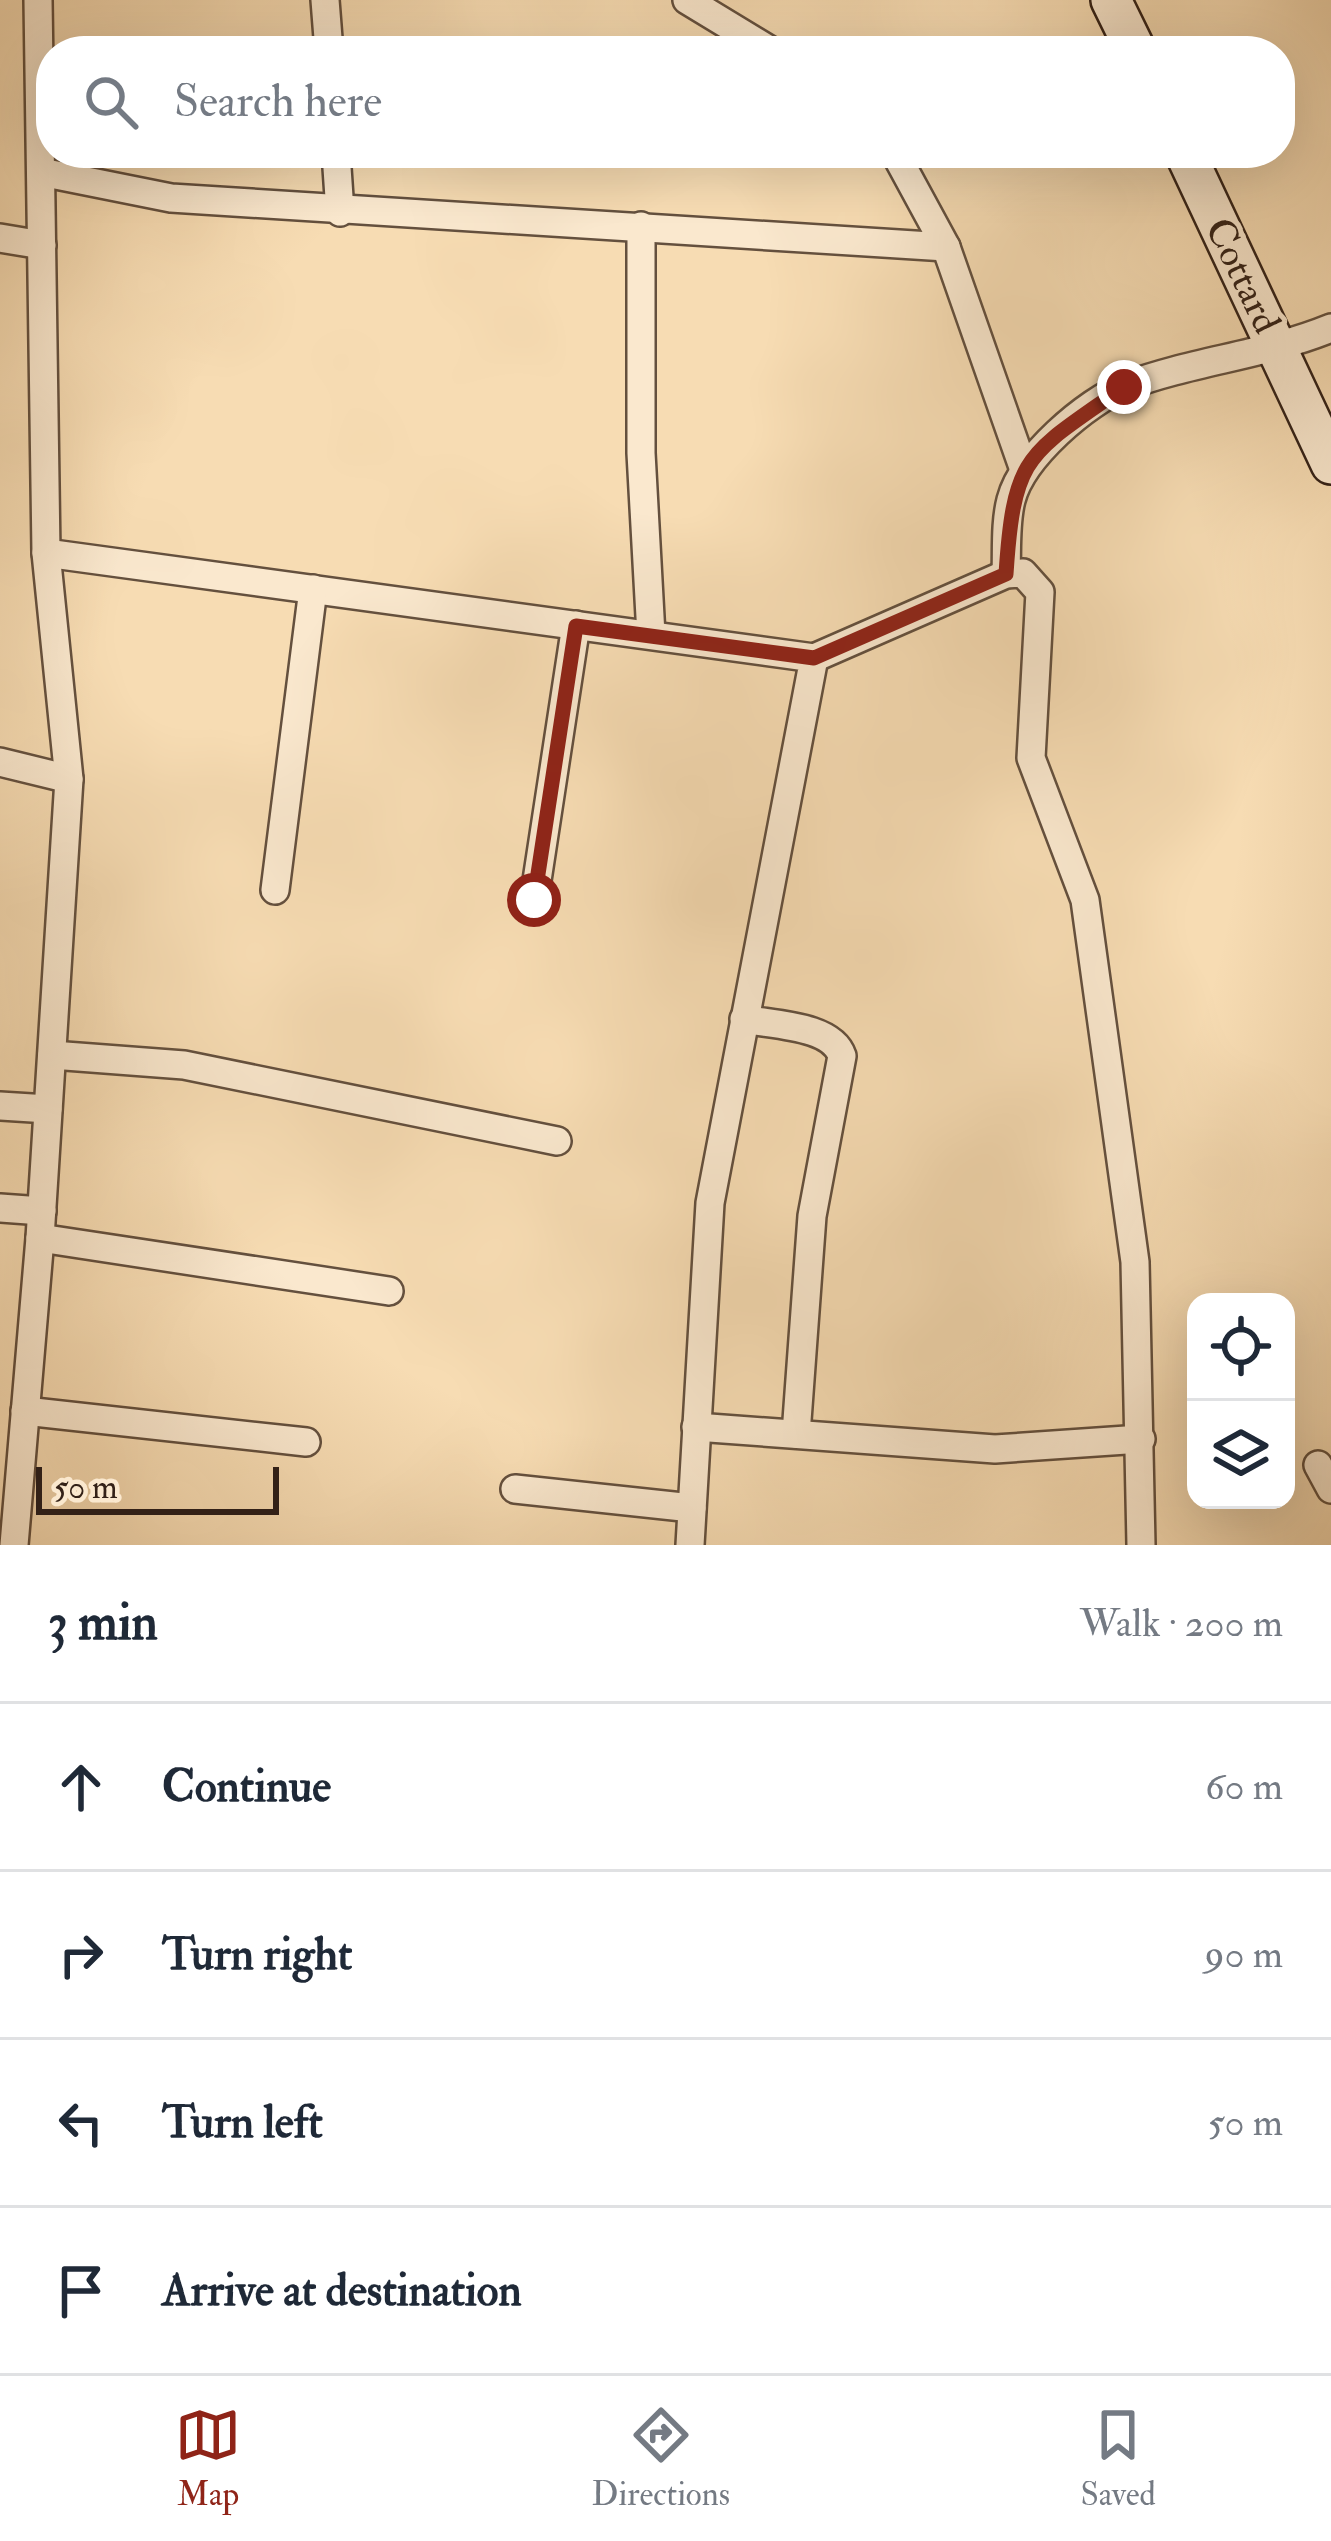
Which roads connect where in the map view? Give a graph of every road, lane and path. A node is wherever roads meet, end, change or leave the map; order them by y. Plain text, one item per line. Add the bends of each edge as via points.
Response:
1 (38, 0) edge
2 (326, 0) edge
3 (687, 0) edge
4 (1112, 0) edge
5 (38, 36) edge
6 (328, 36) edge
7 (746, 36) edge
8 (1129, 36) edge
9 (40, 168) edge
10 (337, 168) edge
11 (905, 168) edge
12 (1192, 168) edge
13 (40, 172) junction
14 (340, 212) junction
15 (641, 226) junction
16 (0, 238) edge
17 (42, 245) junction
18 (946, 247) junction
19 (1331, 328) edge
20 (1279, 349) junction
21 (1331, 464) edge
22 (1023, 467) junction
23 (46, 553) junction
24 (1006, 574) junction
25 (313, 590) junction
26 (576, 626) junction
27 (651, 635) junction
28 (814, 658) junction
29 (0, 762) edge
30 (69, 779) junction
31 (275, 890) dead end
32 (534, 900) dead end
33 (744, 1019) junction
34 (52, 1055) junction
35 (0, 1106) edge
36 (48, 1109) junction
37 (557, 1141) dead end
38 (0, 1208) edge
39 (41, 1224) junction
40 (388, 1291) dead end
41 (25, 1411) junction
42 (696, 1427) junction
43 (796, 1435) junction
44 (1141, 1439) junction
45 (306, 1442) dead end
46 (515, 1489) dead end
47 (692, 1508) junction
48 (14, 1545) edge
49 (690, 1545) edge
50 (1141, 1545) edge

1 - 5 street
2 - 6 street
3 - 7 street
4 - 8 street
9 - 13 street
10 - 14 street
11 - 18 street
12 - 20 street, Cottard
13 - 14 street via 171,199
13 - 17 street
14 - 15 street
15 - 18 street
15 - 27 street
16 - 17 street
17 - 23 street
18 - 22 street
19 - 20 street
20 - 21 street, Cottard
20 - 22 street via 1124,387
22 - 24 street via 1010,502
23 - 25 street
23 - 30 street
24 - 28 street
24 - 44 street via 1023,573 1040,592 1031,758 1085,900 1135,1262
25 - 26 street
25 - 31 street
26 - 27 street
26 - 32 street
27 - 28 street
28 - 33 street
29 - 30 street
30 - 34 street
33 - 42 street via 710,1203
33 - 43 street via 823,1035 842,1056 812,1216
34 - 36 street
34 - 37 street via 184,1065
35 - 36 street
36 - 39 street
38 - 39 street
39 - 40 street
39 - 41 street
41 - 45 street
41 - 48 street
42 - 43 street
42 - 47 street
43 - 44 street via 994,1449
44 - 50 street
46 - 47 street
47 - 49 street

